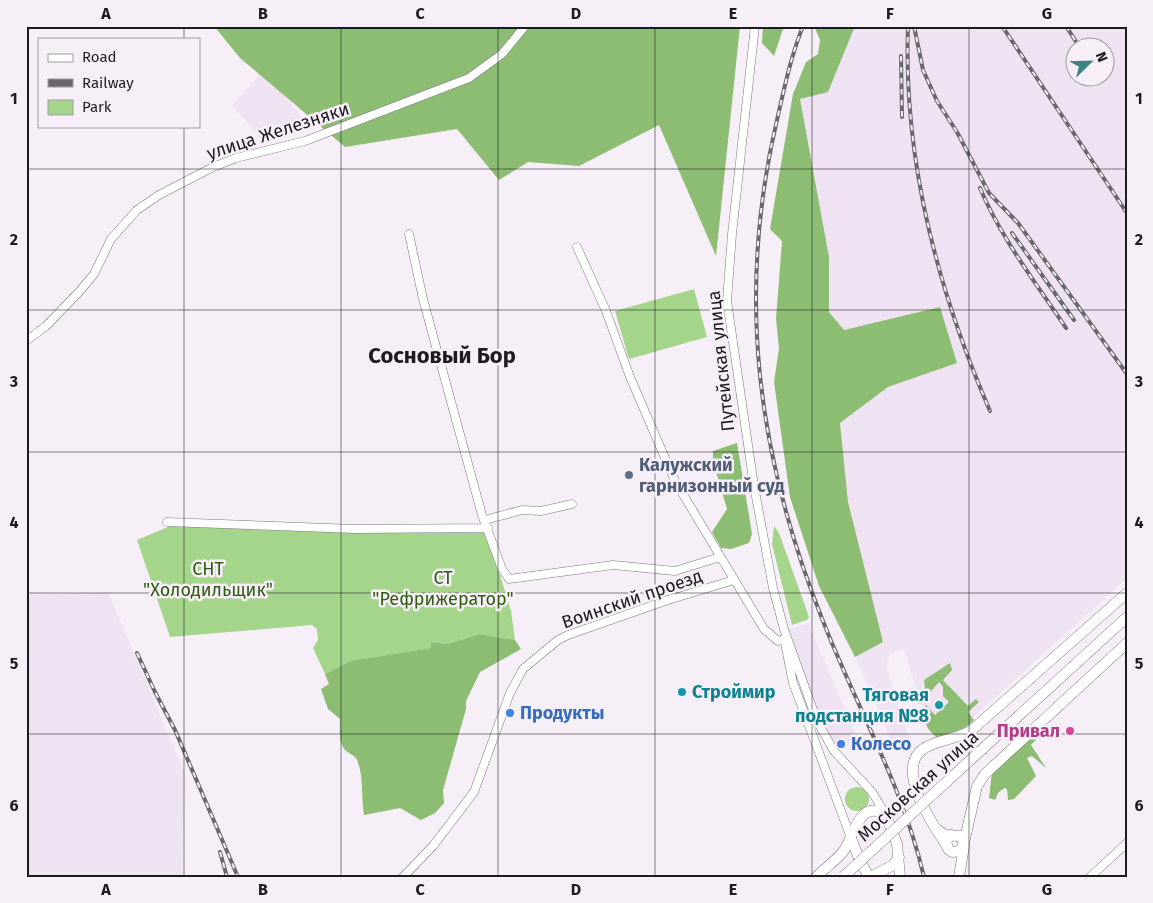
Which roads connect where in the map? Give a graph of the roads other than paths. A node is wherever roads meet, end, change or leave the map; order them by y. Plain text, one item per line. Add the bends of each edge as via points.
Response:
1 (525, 26) edge
2 (755, 26) edge
3 (409, 234) dead end
4 (577, 246) dead end
5 (26, 341) edge
6 (572, 504) dead end
7 (167, 522) dead end
8 (487, 524) junction
9 (720, 557) junction
10 (734, 580) junction
11 (1127, 593) edge
12 (1127, 617) edge
13 (784, 629) junction
14 (784, 639) junction
15 (1127, 643) edge
16 (970, 811) junction
17 (886, 815) junction
18 (935, 828) junction
19 (952, 835) junction
20 (851, 838) junction
21 (1127, 843) edge
22 (964, 844) junction
23 (947, 848) junction
24 (899, 857) junction
25 (403, 877) edge
26 (816, 877) edge
27 (843, 877) edge
28 (870, 877) edge
29 (900, 877) edge
30 (958, 877) edge
31 (1090, 877) edge

1 - 5 street, улица Железняки via 502,54 469,78 304,141 213,166 159,195 136,210 111,239 94,274 79,292 46,326
2 - 13 street, Путейская улица via 727,301 754,486
3 - 8 street via 423,299
4 - 9 street via 675,481
6 - 8 street via 542,511 522,510
7 - 8 street via 355,529
8 - 9 street via 502,570 509,579 613,565 675,571
9 - 10 street
10 - 14 street via 764,629 778,641
10 - 25 street, Воинский проезд via 568,635 523,669 510,693 474,792 433,846
11 - 18 main road via 973,729 956,739 929,746 917,755 913,777
12 - 27 main road, Московская улица, bridge
13 - 14 street, Путейская улица
13 - 17 street, Путейская улица via 825,738 872,792
14 - 20 street, Путейская улица via 793,684
15 - 16 main road via 985,774 977,786
16 - 19 main road
16 - 22 main road
17 - 20 main road via 876,811 863,816 853,828
17 - 24 main road, Путейская улица
18 - 19 main road
18 - 23 main road
19 - 22 main road via 961,836
19 - 23 main road via 947,839
20 - 26 main road via 843,853
20 - 28 main road, Путейская улица
21 - 31 street
22 - 23 main road via 957,852
22 - 30 main road
23 - 30 main road
24 - 28 main road via 893,865
24 - 29 main road, Путейская улица

